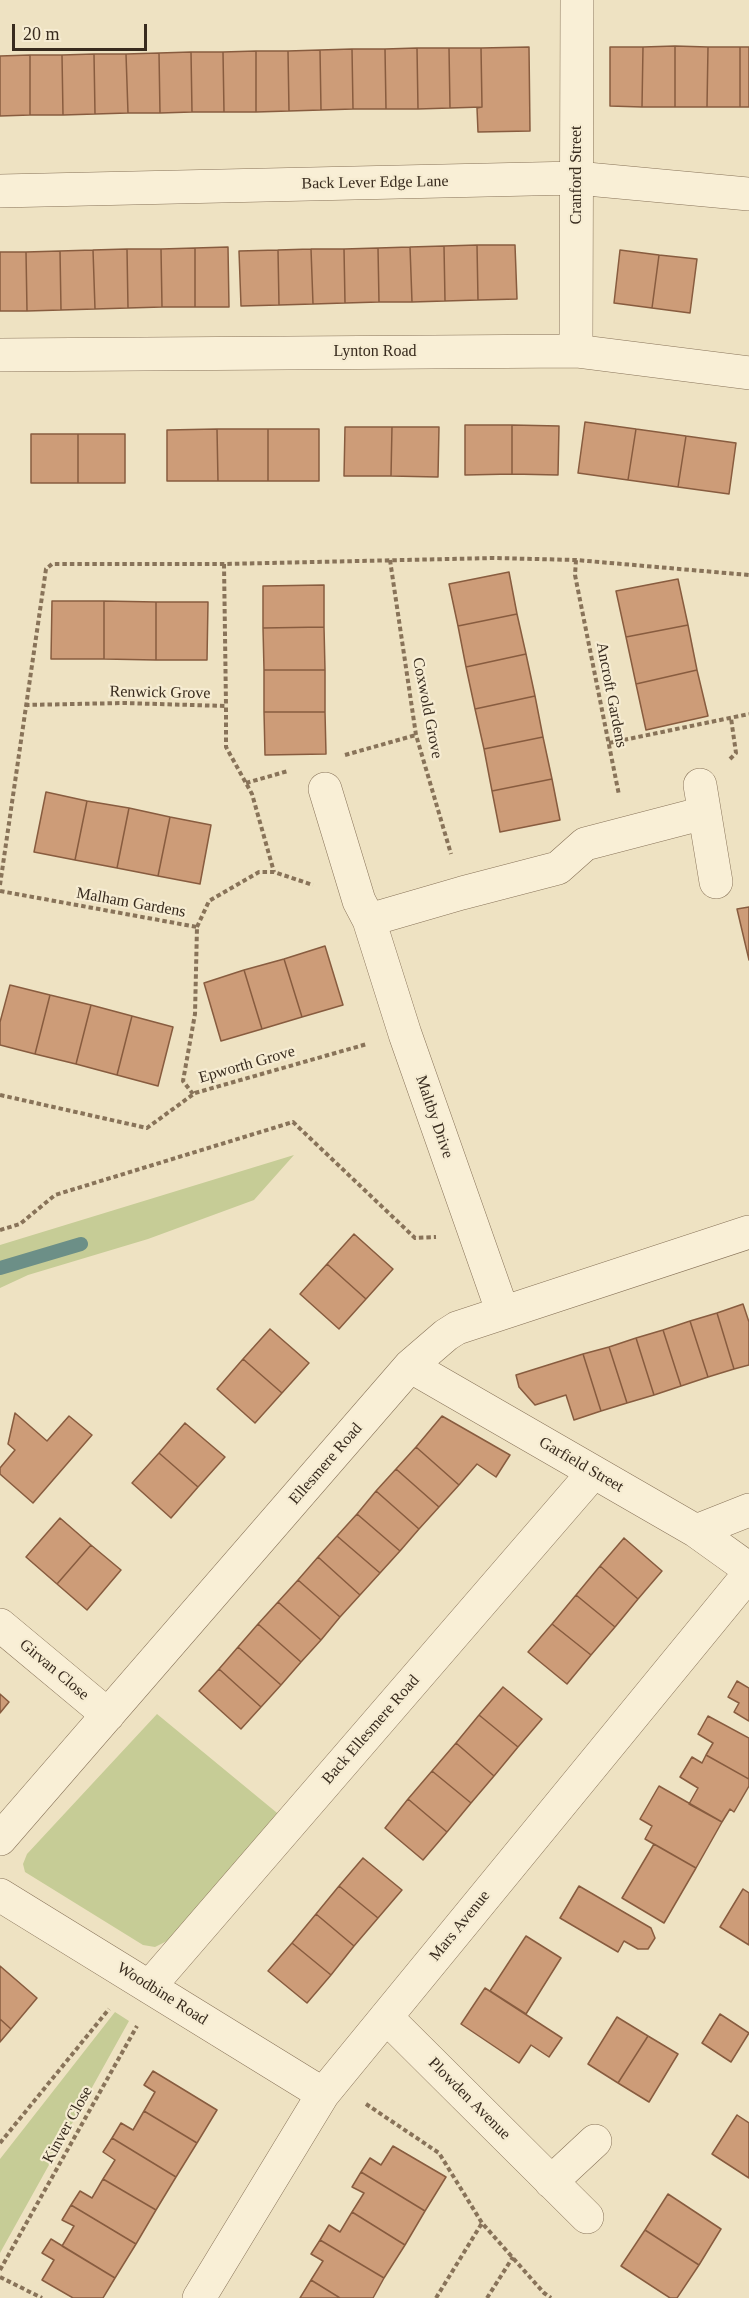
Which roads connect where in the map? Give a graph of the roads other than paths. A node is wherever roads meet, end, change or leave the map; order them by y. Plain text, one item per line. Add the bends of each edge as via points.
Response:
1 (578, 0) edge
2 (576, 178) junction
3 (0, 191) edge
4 (749, 194) edge
5 (576, 351) junction
6 (0, 355) edge
7 (749, 373) edge
8 (325, 789) dead end
9 (716, 882) dead end
10 (364, 910) junction
11 (749, 1232) edge
12 (503, 1313) junction
13 (410, 1366) junction
14 (593, 1473) junction
15 (749, 1510) edge
16 (696, 1531) junction
17 (749, 1569) edge
18 (749, 1574) edge
19 (0, 1625) edge
20 (108, 1715) junction
21 (0, 1839) edge
22 (0, 1894) edge
23 (146, 1985) junction
24 (386, 2017) junction
25 (328, 2088) junction
26 (595, 2141) dead end
27 (551, 2182) junction
28 (587, 2217) dead end
29 (199, 2298) edge

1 - 2 street, Cranford Street
2 - 3 street, Back Lever Edge Lane
2 - 4 street, Back Lever Edge Lane
2 - 5 street, Cranford Street
5 - 6 street, Lynton Road
5 - 7 street, Lynton Road
8 - 10 street, Maltby Drive
9 - 10 street via 702,799 627,834 585,844 558,868 462,892
10 - 12 street, Maltby Drive
11 - 12 street, Ellesmere Road
12 - 13 street, Ellesmere Road via 457,1328
13 - 14 street, Garfield Street
13 - 20 street, Ellesmere Road
14 - 16 street, Garfield Street
14 - 23 street, Back Ellesmere Road
15 - 16 street
16 - 17 street, Garfield Street
18 - 24 street, Mars Avenue
19 - 20 street, Girvan Close
20 - 21 street, Ellesmere Road
22 - 23 street, Woodbine Road
23 - 25 street, Woodbine Road
24 - 25 street, Mars Avenue
24 - 27 street, Plowden Avenue
25 - 29 street, Mars Avenue
26 - 27 street
27 - 28 street, Plowden Avenue

